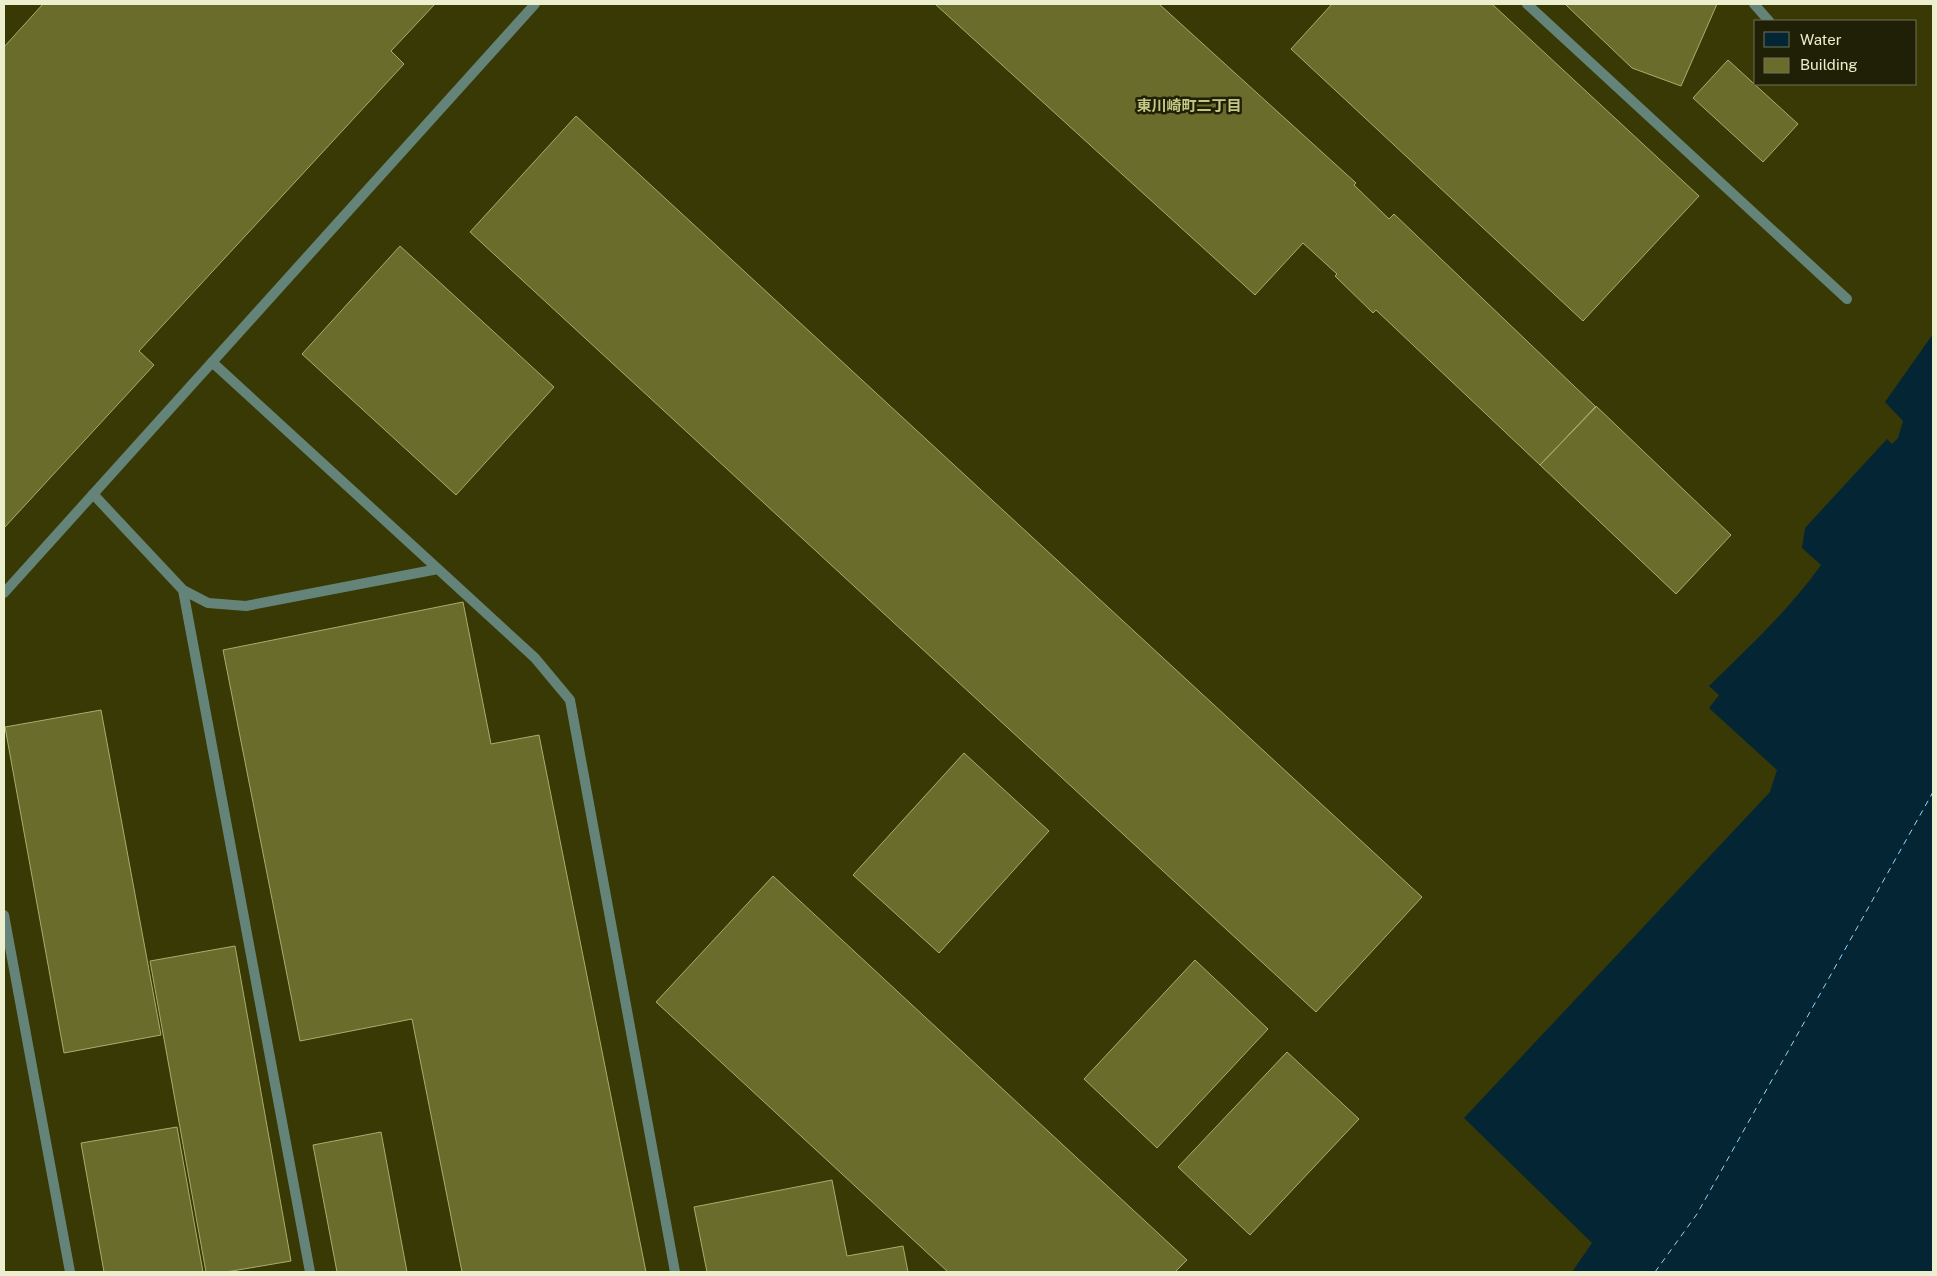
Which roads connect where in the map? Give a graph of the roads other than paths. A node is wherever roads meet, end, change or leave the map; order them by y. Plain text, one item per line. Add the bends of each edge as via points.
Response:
1 (535, 4) edge
2 (1527, 4) edge
3 (1754, 4) edge
4 (1768, 20) edge
5 (1847, 299) dead end
6 (212, 362) junction
7 (93, 494) junction
8 (438, 569) junction
9 (183, 590) junction
10 (4, 593) edge
11 (4, 915) edge
12 (70, 1272) edge
13 (310, 1272) edge
14 (675, 1272) edge

1 - 6 lane
2 - 5 lane
3 - 4 lane
6 - 7 lane
6 - 8 lane
7 - 9 lane
7 - 10 lane
8 - 9 lane via 246,606 208,603
8 - 14 lane via 535,658 570,700
9 - 13 lane
11 - 12 lane

